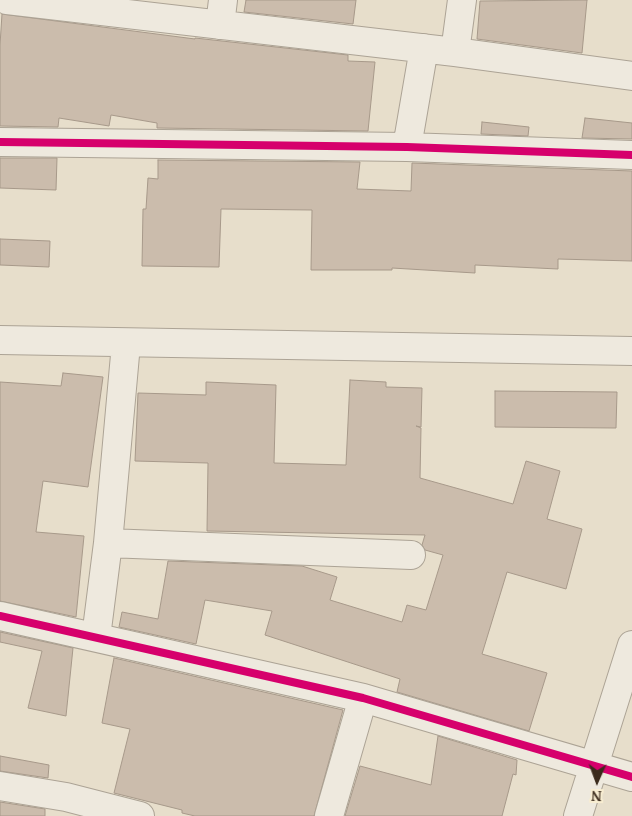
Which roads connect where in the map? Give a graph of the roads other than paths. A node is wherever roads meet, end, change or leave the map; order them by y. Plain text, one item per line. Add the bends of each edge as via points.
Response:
1 (7, 0) edge
2 (462, 0) edge
3 (221, 12) edge
4 (424, 48) junction
5 (455, 52) junction
6 (632, 76) edge
7 (0, 142) edge
8 (407, 147) junction
9 (632, 156) edge
10 (0, 340) edge
11 (126, 344) junction
12 (632, 351) edge
13 (108, 543) junction
14 (411, 555) dead end
15 (0, 616) edge
16 (96, 637) junction
17 (632, 645) edge
18 (363, 698) junction
19 (596, 766) junction
20 (632, 777) edge
21 (0, 786) edge
22 (65, 807) edge
23 (140, 816) edge
24 (329, 816) edge
25 (578, 816) edge

1 - 3 street
2 - 5 street
3 - 4 street
4 - 5 street
4 - 8 street
5 - 6 street
7 - 8 street
8 - 9 street
10 - 11 street
11 - 12 street
11 - 13 street
13 - 14 street
13 - 16 street
15 - 16 street
16 - 18 street
17 - 19 street
18 - 19 street
18 - 24 street
19 - 20 street
19 - 25 street
21 - 22 street
22 - 23 street

